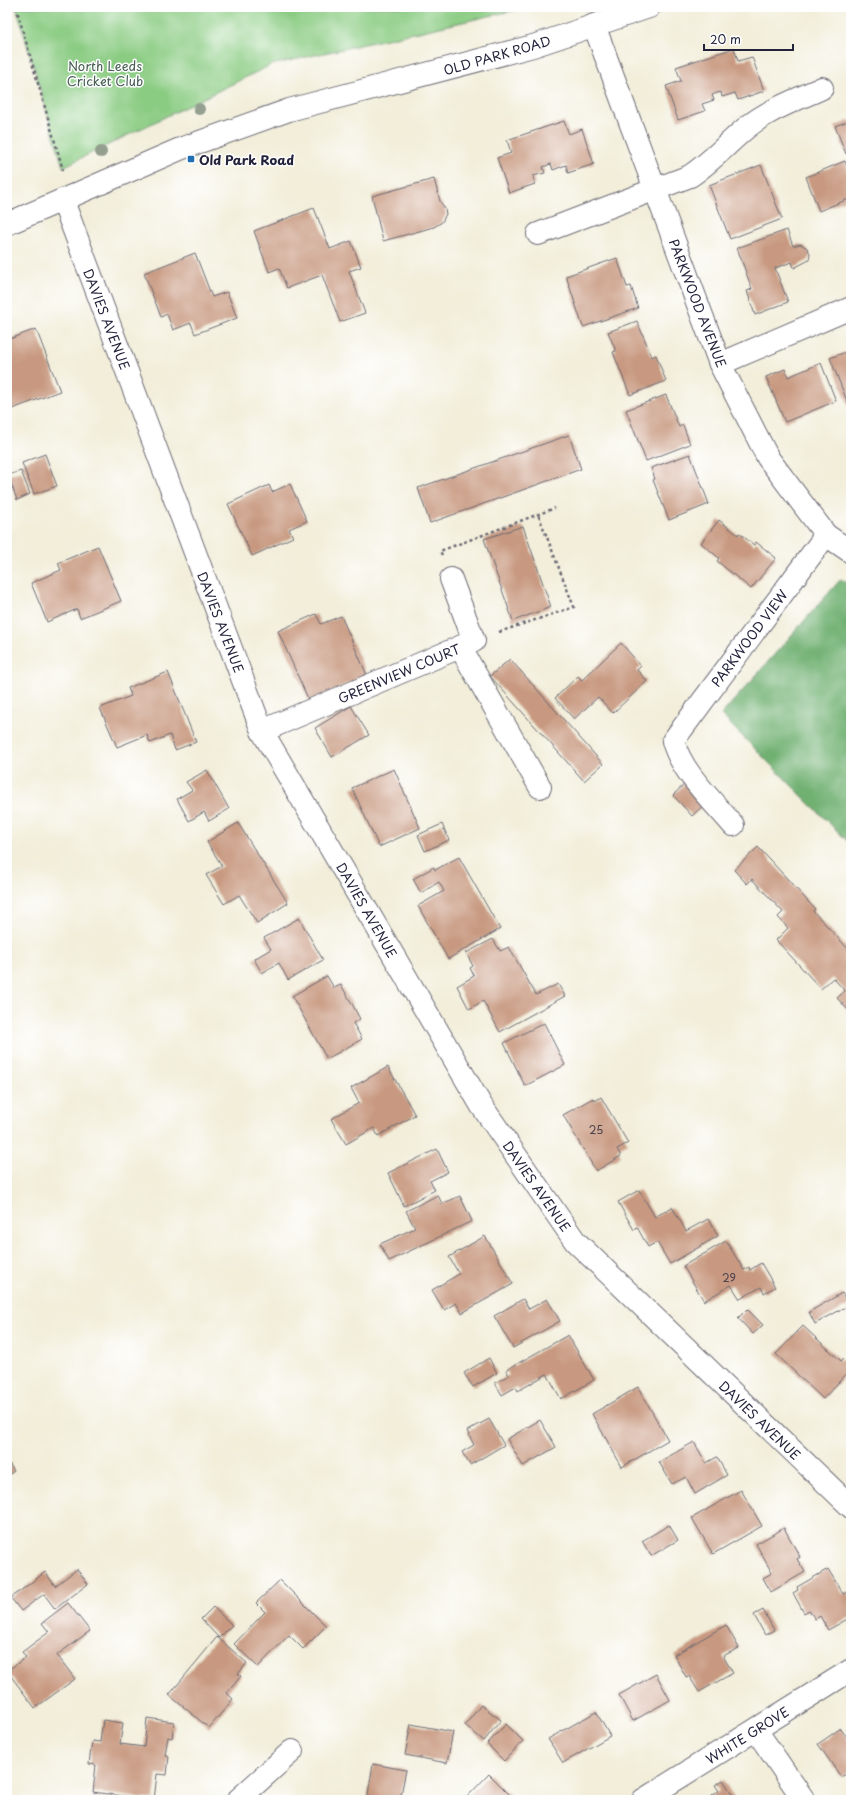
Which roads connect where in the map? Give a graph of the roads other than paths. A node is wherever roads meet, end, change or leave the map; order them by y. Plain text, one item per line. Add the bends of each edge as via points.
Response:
1 (649, 7) edge
2 (594, 25) junction
3 (822, 88) dead end
4 (655, 190) junction
5 (63, 201) junction
6 (7, 224) edge
7 (538, 234) dead end
8 (851, 308) edge
9 (720, 364) junction
10 (826, 535) junction
11 (851, 552) edge
12 (451, 579) road end
13 (467, 644) junction
14 (262, 731) junction
15 (540, 787) dead end
16 (733, 825) dead end
17 (851, 1507) edge
18 (851, 1670) edge
19 (756, 1730) junction
20 (292, 1751) dead end
21 (238, 1800) edge
22 (643, 1800) edge
23 (804, 1800) edge

1 - 2 street, OLD PARK ROAD
2 - 4 street, PARKWOOD AVENUE
2 - 5 street, OLD PARK ROAD via 533,46 289,110 180,149
3 - 4 street via 778,108 747,128 705,166 690,176
4 - 7 street
4 - 9 street, PARKWOOD AVENUE
5 - 6 street, OLD PARK ROAD
5 - 14 street, DAVIES AVENUE
8 - 9 street
9 - 10 street, PARKWOOD AVENUE via 768,458
10 - 11 street, PARKWOOD AVENUE
10 - 16 street, PARKWOOD VIEW via 673,742 686,770
12 - 13 street, GREENVIEW COURT
13 - 14 street, GREENVIEW COURT
13 - 15 street
14 - 17 street, DAVIES AVENUE via 481,1105 575,1241
18 - 19 street, WHITE GROVE
19 - 22 street, WHITE GROVE
19 - 23 street
20 - 21 street

